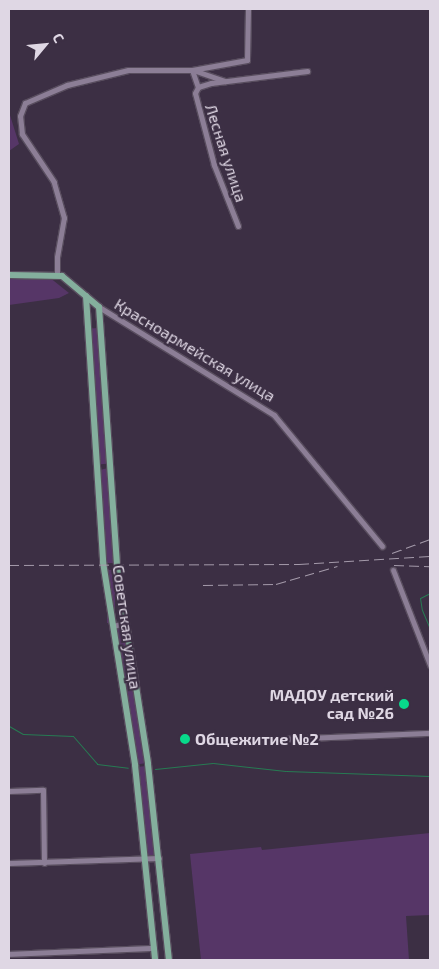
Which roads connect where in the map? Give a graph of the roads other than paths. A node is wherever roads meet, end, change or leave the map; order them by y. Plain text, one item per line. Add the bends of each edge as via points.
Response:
1 (248, 9) edge
2 (192, 70) junction
3 (307, 72) dead end
4 (227, 81) junction
5 (198, 87) junction
6 (238, 226) dead end
7 (9, 275) edge
8 (57, 275) junction
9 (86, 296) junction
10 (100, 307) junction
11 (382, 546) dead end
12 (393, 570) dead end
13 (125, 623) junction
14 (113, 626) junction
15 (430, 665) edge
16 (430, 733) edge
17 (237, 741) dead end
18 (148, 764) junction
19 (135, 766) junction
20 (9, 791) edge
21 (160, 858) junction
22 (145, 859) junction
23 (9, 863) edge
24 (44, 863) junction
25 (154, 948) junction
26 (9, 954) edge
27 (155, 960) edge
28 (169, 960) edge

1 - 2 street via 247,60
2 - 4 street, Лесная улица
2 - 5 street
2 - 8 street via 123,71 35,96 22,110 20,128 25,142 50,174 62,204 64,226 57,252
3 - 4 street, Лесная улица
4 - 5 street, Лесная улица
5 - 6 street, Лесная улица via 195,101 214,165
7 - 8 main road
8 - 9 main road, Красноармейская улица
9 - 10 main road, Красноармейская улица
9 - 14 main road, Советская улица via 104,562
10 - 11 street, Красноармейская улица via 274,414
10 - 13 main road, Советская улица via 117,566
12 - 15 street
13 - 14 street
13 - 18 main road, Советская улица
14 - 19 main road, Советская улица
16 - 17 street
18 - 19 street
18 - 21 main road, Советская улица
19 - 22 main road, Советская улица
20 - 24 street via 43,790
21 - 22 street
21 - 28 main road, Советская улица
22 - 24 street
22 - 25 main road, Советская улица
23 - 24 street
25 - 26 street
25 - 27 main road, Советская улица

